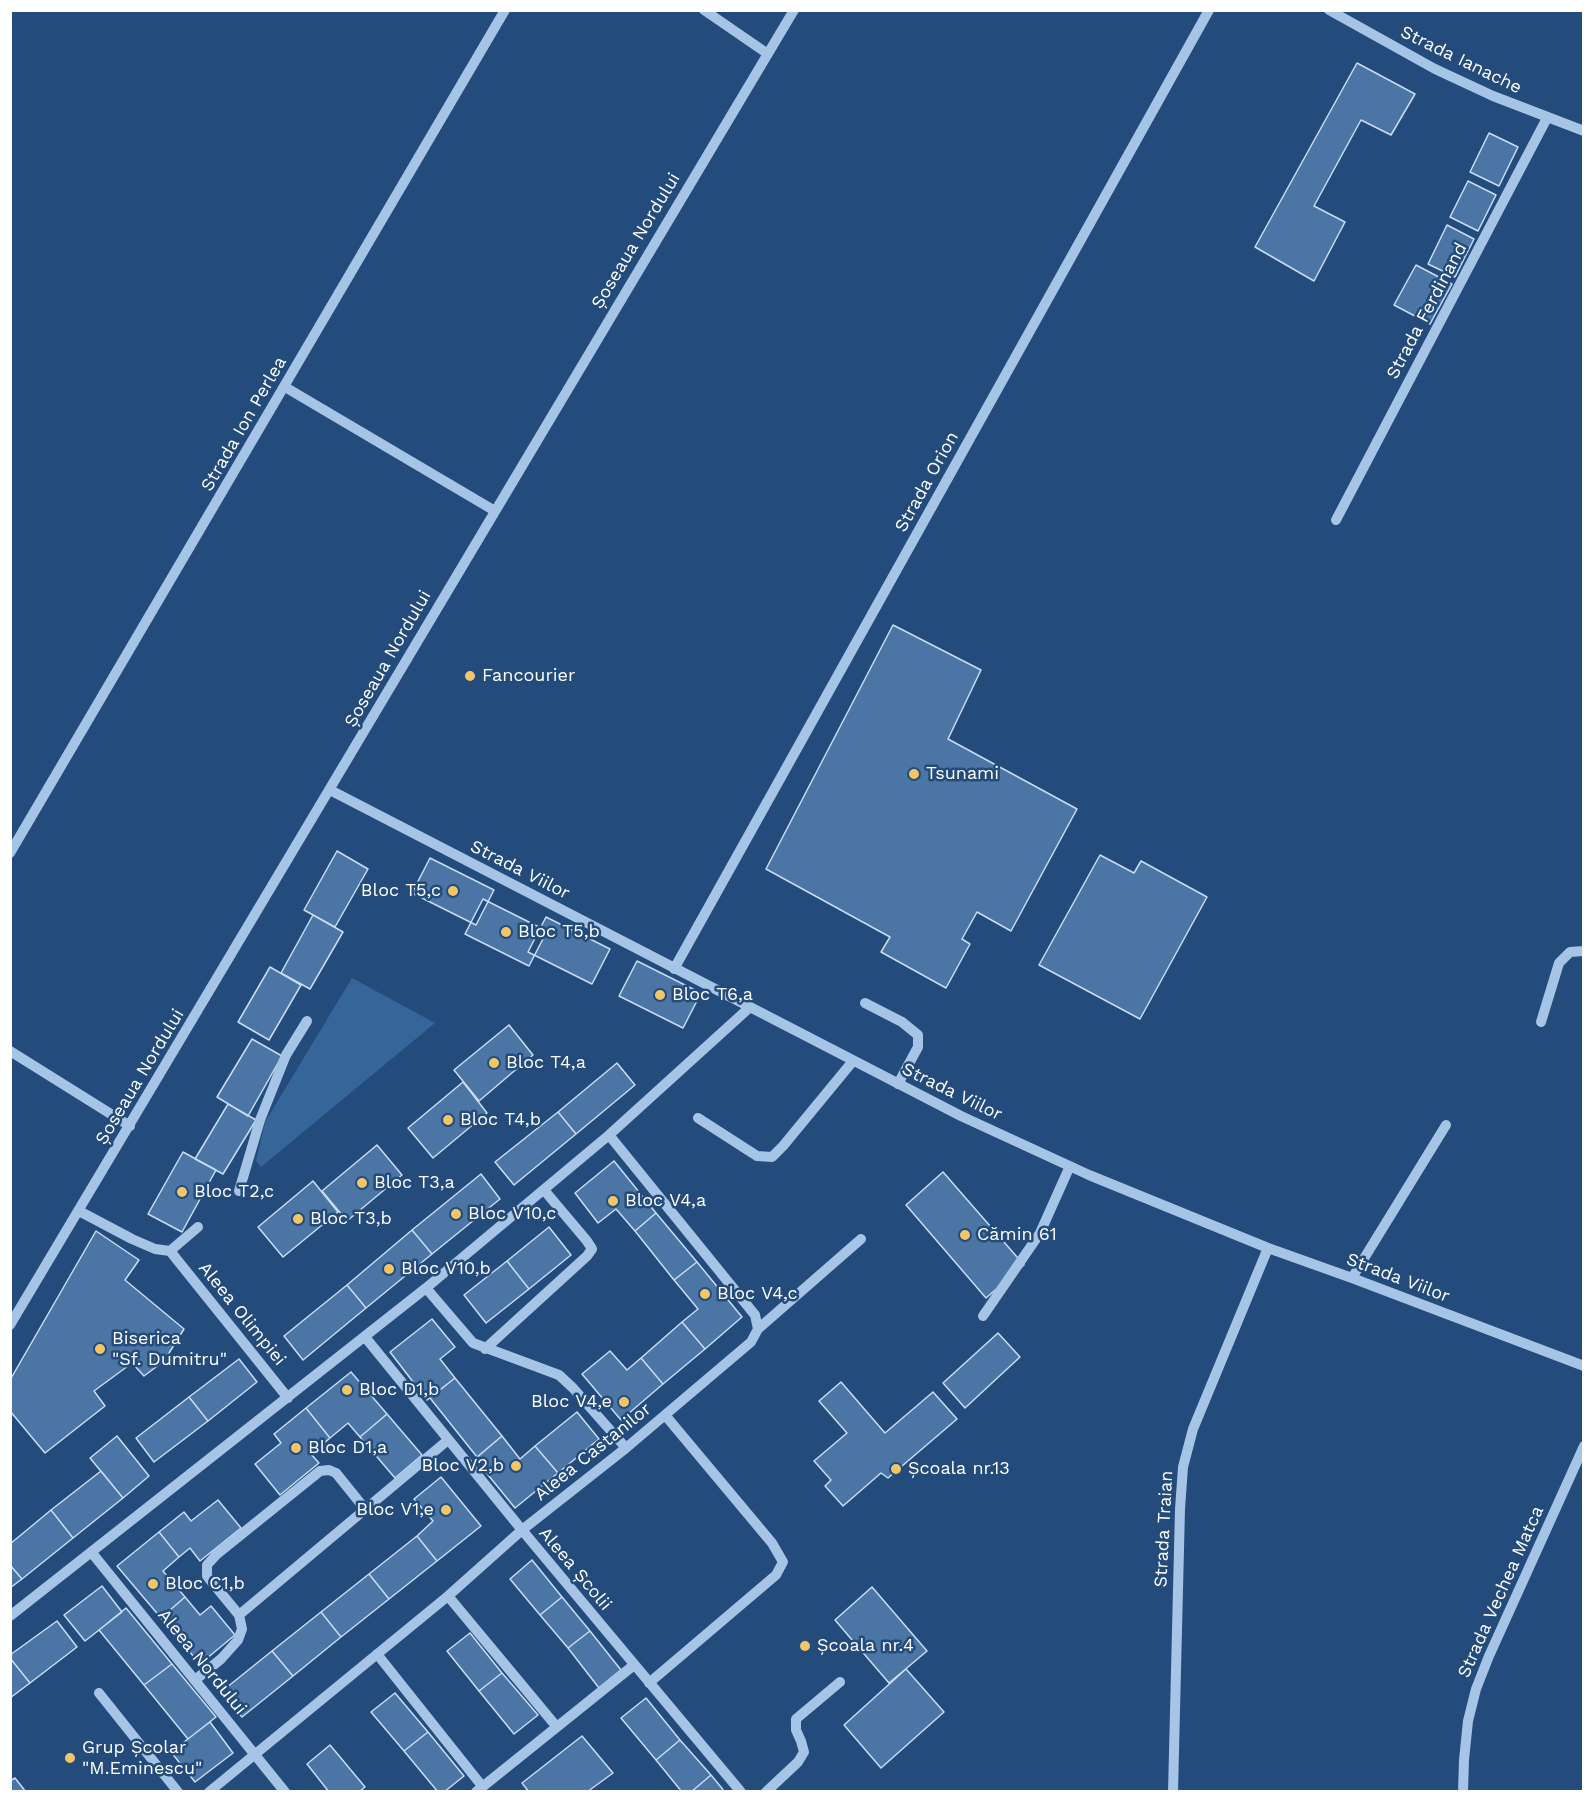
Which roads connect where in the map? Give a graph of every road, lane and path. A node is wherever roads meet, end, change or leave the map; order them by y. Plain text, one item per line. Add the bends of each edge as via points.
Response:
1 (505, 10) edge
2 (705, 10) edge
3 (794, 10) edge
4 (1209, 10) edge
5 (1329, 10) edge
6 (768, 54) junction
7 (1547, 118) junction
8 (1584, 131) edge
9 (285, 387) junction
10 (495, 511) junction
11 (1336, 520) dead end
12 (330, 790) junction
13 (10, 854) edge
14 (1584, 951) edge
15 (674, 969) junction
16 (865, 1003) dead end
17 (749, 1008) junction
18 (307, 1021) dead end
19 (1541, 1022) dead end
20 (10, 1051) edge
21 (853, 1061) junction
22 (898, 1084) junction
23 (698, 1118) dead end
24 (1446, 1125) dead end
25 (129, 1126) junction
26 (609, 1135) junction
27 (1070, 1166) junction
28 (544, 1190) junction
29 (239, 1191) dead end
30 (79, 1211) junction
31 (198, 1227) dead end
32 (861, 1239) dead end
33 (1268, 1248) junction
34 (170, 1251) junction
35 (1352, 1278) junction
36 (426, 1288) junction
37 (983, 1316) dead end
38 (10, 1325) edge
39 (758, 1329) junction
40 (364, 1337) junction
41 (485, 1348) junction
42 (1584, 1366) edge
43 (288, 1398) junction
44 (665, 1415) junction
45 (448, 1440) junction
46 (1584, 1446) edge
47 (626, 1448) junction
48 (366, 1509) junction
49 (522, 1530) junction
50 (92, 1553) junction
51 (448, 1596) junction
52 (239, 1615) junction
53 (10, 1616) edge
54 (377, 1654) junction
55 (634, 1665) junction
56 (195, 1680) junction
57 (840, 1682) dead end
58 (649, 1683) junction
59 (99, 1693) dead end
60 (556, 1726) junction
61 (255, 1754) junction
62 (479, 1789) edge
63 (178, 1791) edge
64 (209, 1791) edge
65 (285, 1791) edge
66 (741, 1791) edge
67 (766, 1791) edge
68 (1173, 1791) edge
69 (1463, 1791) edge

1 - 9 street, Strada Ion Perlea
2 - 6 street
3 - 6 street, Șoseaua Nordului
4 - 15 street, Strada Orion
5 - 7 street, Strada Ianache via 1435,69
6 - 10 street, Șoseaua Nordului
7 - 8 street, Strada Ianache
7 - 11 street, Strada Ferdinand
9 - 10 street
9 - 13 street, Strada Ion Perlea
10 - 12 street, Șoseaua Nordului
12 - 15 street, Strada Viilor
12 - 25 street, Șoseaua Nordului
14 - 19 street via 1570,952 1559,963
15 - 17 street, Strada Viilor
16 - 22 street via 918,1035 918,1047
17 - 21 street, Strada Viilor
17 - 26 street
18 - 29 street via 286,1055 260,1120
20 - 25 street
21 - 22 street, Strada Viilor
21 - 23 street via 772,1157 757,1156
22 - 27 street, Strada Viilor
24 - 35 street
25 - 30 street, Șoseaua Nordului
26 - 28 street
26 - 39 street via 755,1315
27 - 33 street, Strada Viilor
27 - 37 street via 1040,1233
28 - 36 street
28 - 41 street via 592,1249
30 - 34 street via 132,1239
30 - 38 street, Șoseaua Nordului
31 - 34 street
32 - 39 street, Aleea Castanilor
33 - 35 street, Strada Viilor
33 - 68 street, Strada Traian via 1193,1429 1183,1467
34 - 43 street, Aleea Olimpiei
35 - 42 street, Strada Viilor
36 - 40 street
36 - 41 street via 473,1343
39 - 44 street, Aleea Castanilor via 751,1342
40 - 43 street
40 - 45 street, Aleea Școlii
41 - 47 street via 559,1375
43 - 50 street
44 - 47 street, Aleea Castanilor
44 - 58 street via 772,1543 783,1562 776,1575
45 - 48 street
45 - 49 street, Aleea Școlii
46 - 69 street, Strada Vechea Matca via 1476,1689 1468,1721
47 - 49 street, Aleea Castanilor
48 - 52 street
48 - 52 street via 336,1473 320,1471 217,1554 207,1564 207,1576
49 - 51 street, Aleea Castanilor
49 - 55 street, Aleea Școlii
50 - 53 street
50 - 56 street, Aleea Nordului
51 - 54 street, Aleea Castanilor
51 - 60 street
52 - 56 street via 242,1629 238,1640
54 - 61 street, Aleea Castanilor
54 - 62 street
55 - 58 street, Aleea Școlii
55 - 60 street
56 - 61 street, Aleea Nordului
57 - 67 street via 796,1719 804,1752
58 - 66 street, Aleea Școlii
59 - 63 street
60 - 62 street
61 - 64 street, Aleea Castanilor
61 - 65 street, Aleea Nordului

